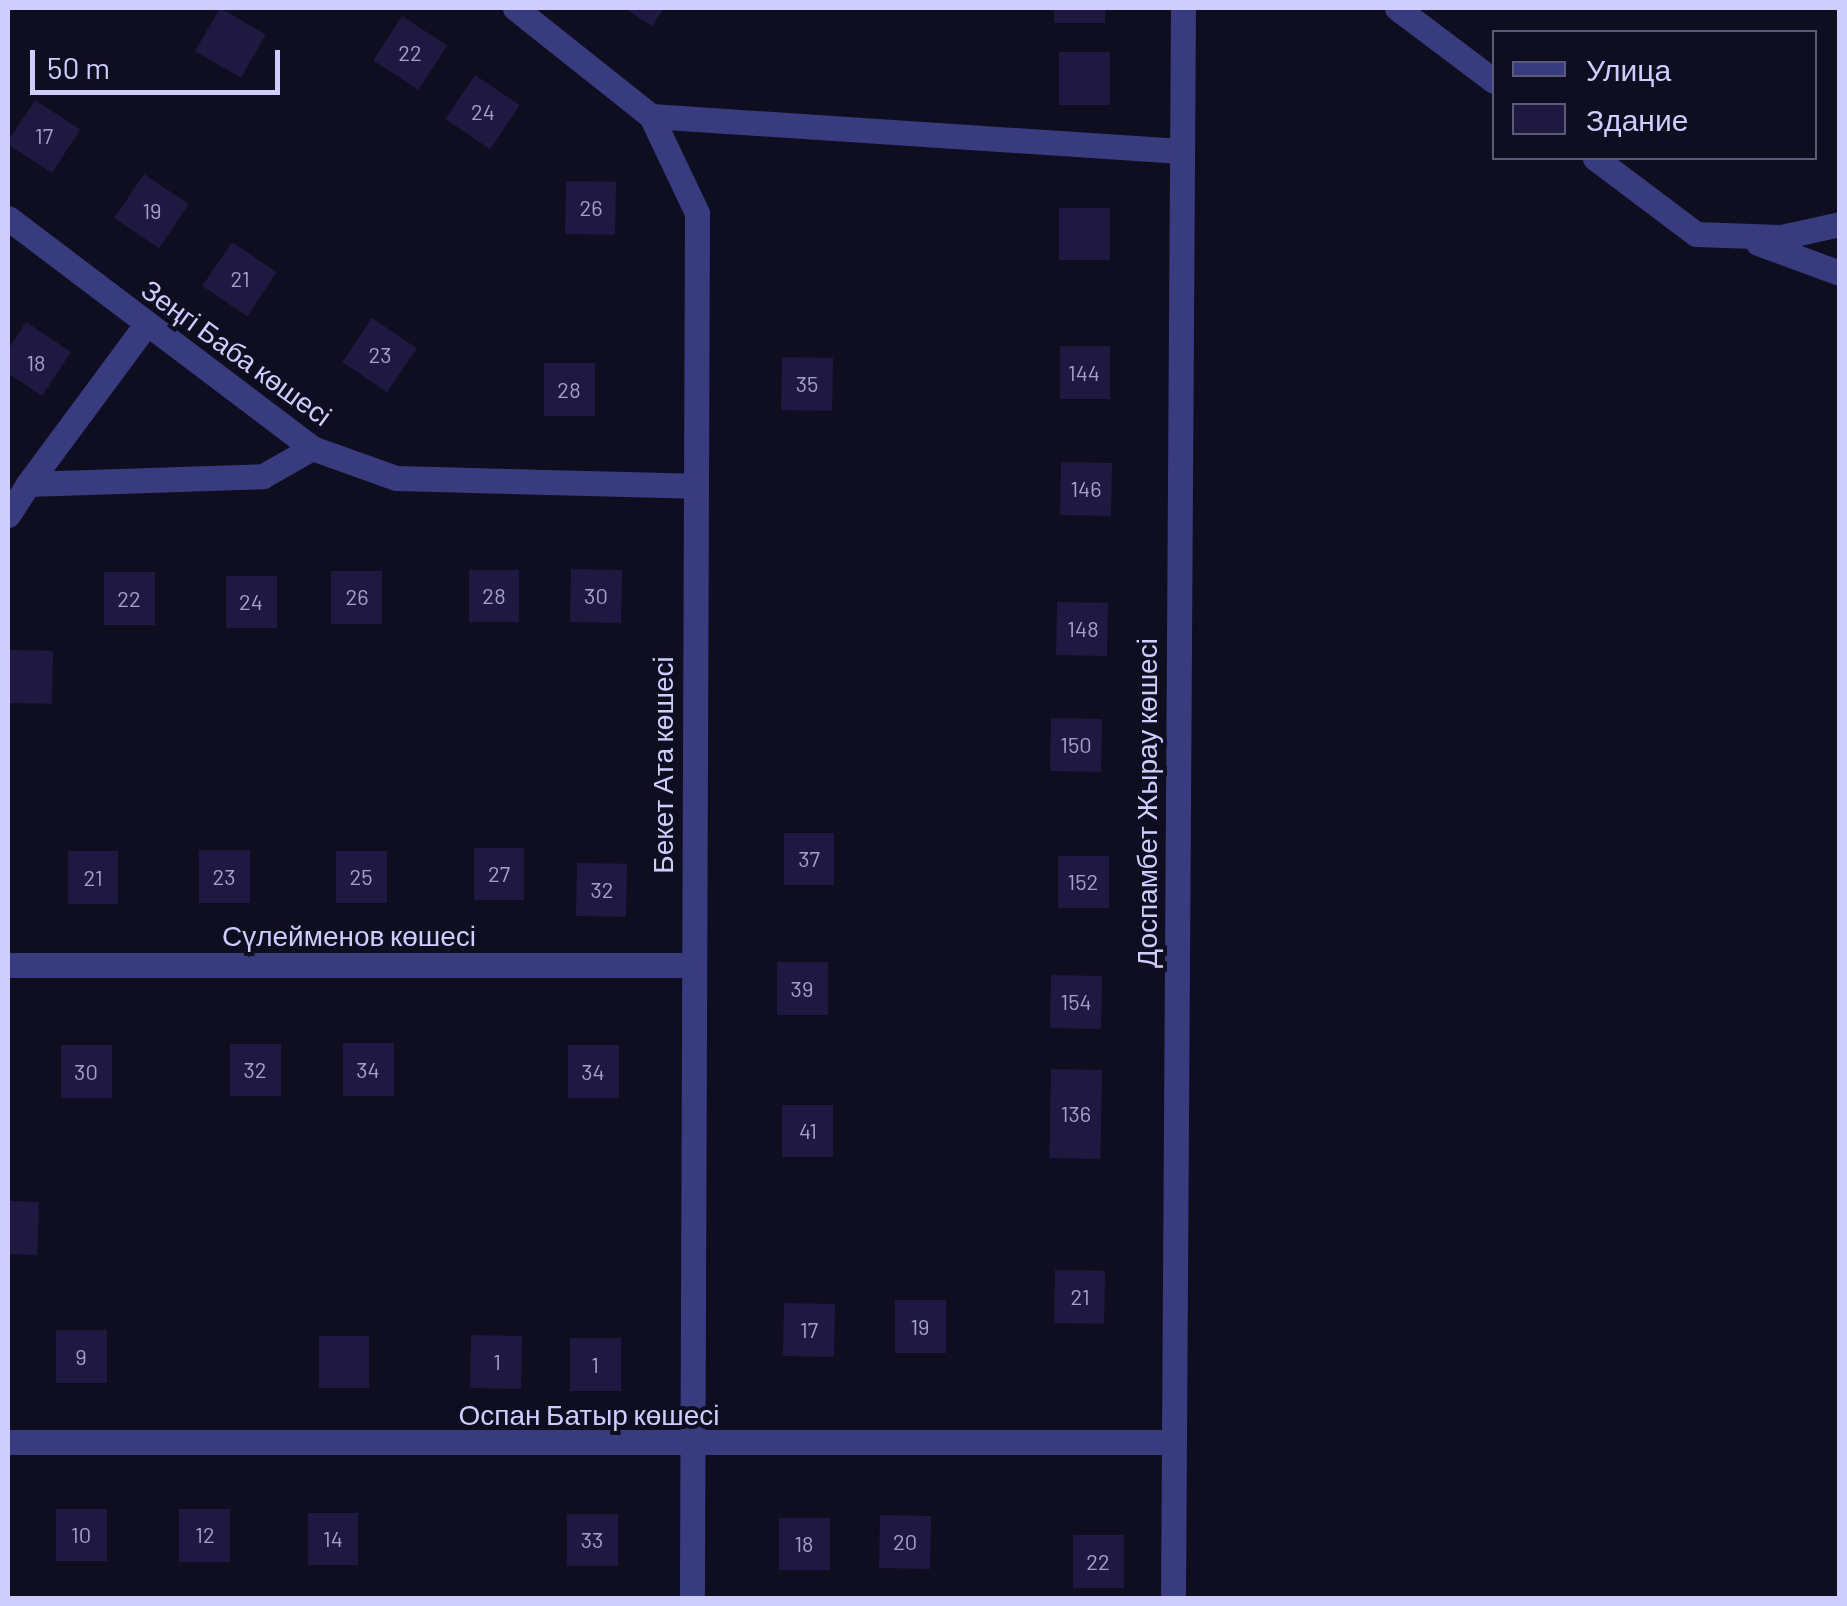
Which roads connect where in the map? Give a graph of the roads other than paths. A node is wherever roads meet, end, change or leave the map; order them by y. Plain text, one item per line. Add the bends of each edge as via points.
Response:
1 (515, 8) edge
2 (1183, 8) edge
3 (1397, 8) edge
4 (1492, 79) edge
5 (651, 116) junction
6 (1181, 152) junction
7 (1598, 160) edge
8 (8, 218) edge
9 (1840, 224) edge
10 (1740, 236) junction
11 (1840, 273) edge
12 (146, 323) junction
13 (312, 448) junction
14 (28, 484) junction
15 (694, 486) junction
16 (8, 515) edge
17 (8, 965) edge
18 (691, 965) junction
19 (8, 1442) edge
20 (1171, 1442) junction
21 (691, 1444) junction
22 (692, 1598) edge
23 (1173, 1598) edge

1 - 5 street, Бекет Ата көшесі
2 - 6 street, Доспамбет Жырау көшесі
3 - 4 street
5 - 6 street
5 - 15 street, Бекет Ата көшесі via 696,212
6 - 20 street, Доспамбет Жырау көшесі
7 - 10 street via 1696,234
8 - 12 street, Зеңгі Баба көшесі
9 - 10 street via 1781,237
10 - 11 street
12 - 13 street, Зеңгі Баба көшесі
12 - 14 street
13 - 14 street via 263,476
13 - 15 street, Зеңгі Баба көшесі via 396,478
14 - 16 street
15 - 18 street, Бекет Ата көшесі
17 - 18 street, Сүлейменов көшесі
18 - 21 street, Бекет Ата көшесі
19 - 21 street, Оспан Батыр көшесі
20 - 21 street, Оспан Батыр көшесі
20 - 23 street, Доспамбет Жырау көшесі
21 - 22 street, Бекет Ата көшесі

